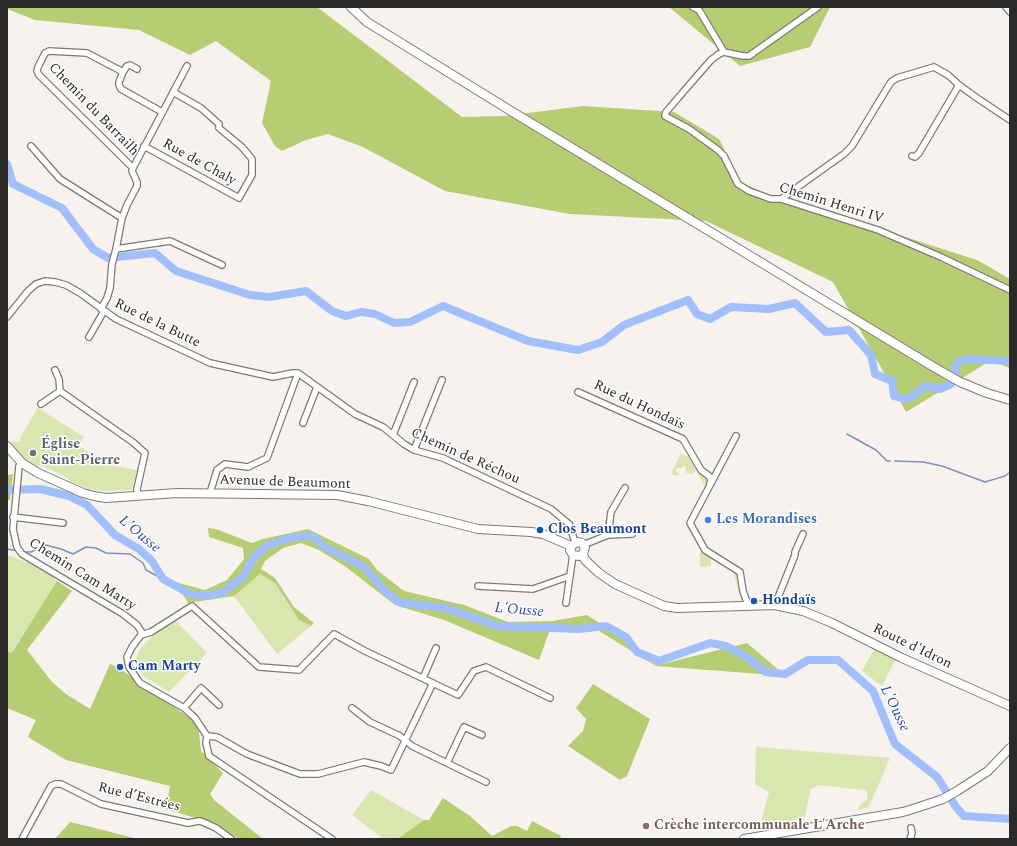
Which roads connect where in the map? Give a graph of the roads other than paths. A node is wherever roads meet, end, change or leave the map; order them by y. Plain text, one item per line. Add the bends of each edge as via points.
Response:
1 (352, 7) edge
2 (693, 7) edge
3 (818, 7) edge
4 (1006, 7) edge
5 (1010, 12) edge
6 (724, 52) junction
7 (187, 66) dead end
8 (137, 69) dead end
9 (123, 72) junction
10 (960, 85) junction
11 (173, 92) junction
12 (162, 112) junction
13 (1010, 120) edge
14 (30, 146) dead end
15 (144, 146) junction
16 (912, 156) dead end
17 (133, 168) junction
18 (781, 199) junction
19 (122, 218) junction
20 (115, 250) junction
21 (222, 265) dead end
22 (1010, 290) edge
23 (102, 310) junction
24 (7, 317) edge
25 (88, 337) dead end
26 (55, 370) dead end
27 (296, 373) junction
28 (442, 380) dead end
29 (414, 382) dead end
30 (317, 387) junction
31 (60, 391) junction
32 (578, 392) dead end
33 (1010, 400) edge
34 (41, 404) dead end
35 (303, 423) dead end
36 (393, 435) junction
37 (736, 436) dead end
38 (7, 446) edge
39 (414, 450) junction
40 (22, 463) junction
41 (710, 485) junction
42 (625, 488) dead end
43 (210, 493) junction
44 (138, 496) junction
45 (13, 517) junction
46 (63, 523) dead end
47 (632, 534) dead end
48 (803, 534) dead end
49 (608, 535) junction
50 (573, 544) junction
51 (584, 545) junction
52 (583, 554) junction
53 (573, 555) junction
54 (570, 576) junction
55 (478, 586) dead end
56 (566, 603) dead end
57 (775, 605) junction
58 (748, 606) junction
59 (141, 635) junction
60 (436, 648) dead end
61 (423, 678) junction
62 (433, 683) junction
63 (550, 698) dead end
64 (219, 705) dead end
65 (1010, 706) edge
66 (184, 708) junction
67 (352, 708) dead end
68 (482, 735) dead end
69 (208, 736) junction
70 (406, 742) junction
71 (1010, 748) edge
72 (447, 763) junction
73 (486, 782) dead end
74 (911, 828) dead end
75 (22, 839) edge
76 (231, 839) edge
77 (332, 839) edge
78 (744, 839) edge
79 (910, 839) edge

1 - 33 street via 431,58 726,237 745,252 960,382
2 - 6 street via 699,10
3 - 6 street via 748,56
4 - 5 street
6 - 18 street, Chemin Henri IV via 711,60 696,76 666,112 666,116 689,129 724,156 738,184 749,191
7 - 11 street
8 - 9 street via 130,65
9 - 12 street via 119,82 121,89
9 - 17 street, Chemin du Barrailh via 87,53 49,51 37,72
10 - 13 street
10 - 16 street via 919,153 915,157
10 - 18 street via 934,67 897,78 891,82 852,146
11 - 12 street
11 - 15 street, Rue de Chaly via 201,108 219,124 219,128 242,147 252,159 252,175 239,198
12 - 15 street
14 - 19 street via 60,179
15 - 17 street
17 - 19 street via 137,186
18 - 22 street, Chemin Henri IV via 878,230
19 - 20 street
20 - 21 street via 170,241
20 - 23 street via 108,298
23 - 24 street, Rue de la Butte via 66,285 45,281 28,291
23 - 25 street
23 - 27 street, Rue de la Butte via 210,363 273,377
26 - 31 street
27 - 30 street, Chemin de Réchou
27 - 43 street via 267,458 248,467 225,464 217,470
28 - 39 street
29 - 36 street
30 - 35 street
30 - 36 street, Chemin de Réchou via 355,414 383,427
31 - 34 street
31 - 44 street via 146,453 137,489
32 - 41 street, Rue du Hondaïs via 682,438 701,470 709,476
36 - 39 street, Chemin de Réchou
37 - 41 street
38 - 40 street, Avenue de Beaumont
39 - 50 street, Chemin de Réchou via 443,458 551,509 569,524
40 - 44 street, Avenue de Beaumont via 44,477 94,496
40 - 45 street, Chemin Cam Marty via 19,466
41 - 58 street via 690,523 705,550 740,572
42 - 49 street via 611,512
43 - 44 street, Avenue de Beaumont
43 - 50 street, Avenue de Beaumont via 337,495 478,529 531,532
45 - 46 street
45 - 59 street, Chemin Cam Marty via 17,547 22,554 124,614 137,625
47 - 49 street
48 - 57 street
49 - 51 street
50 - 51 street via 580,542
50 - 53 street via 570,550
51 - 52 street
52 - 53 street
52 - 58 street, Route d'Idron via 585,560 615,584 664,606
53 - 54 street
54 - 55 street via 533,590
54 - 56 street
57 - 58 street, Route d'Idron
57 - 65 street, Route d'Idron via 803,611 832,623 902,658
59 - 61 street via 151,632 192,606 259,667 299,670 334,634
59 - 66 street via 127,657 133,674 145,687
60 - 61 street
61 - 62 street
62 - 63 street via 458,694 474,671 486,667
62 - 70 street
64 - 66 street via 201,688
66 - 69 street
67 - 70 street via 370,722 400,736
68 - 72 street via 464,727
69 - 70 street via 217,737 247,754 300,774 318,774 364,762 391,770
69 - 77 street via 206,743 209,756
70 - 72 street
71 - 78 street via 988,770 957,792 903,812
72 - 73 street
74 - 79 street
75 - 76 street, Rue d’Estrées via 51,786 55,784 61,784 101,804 188,823 203,822

